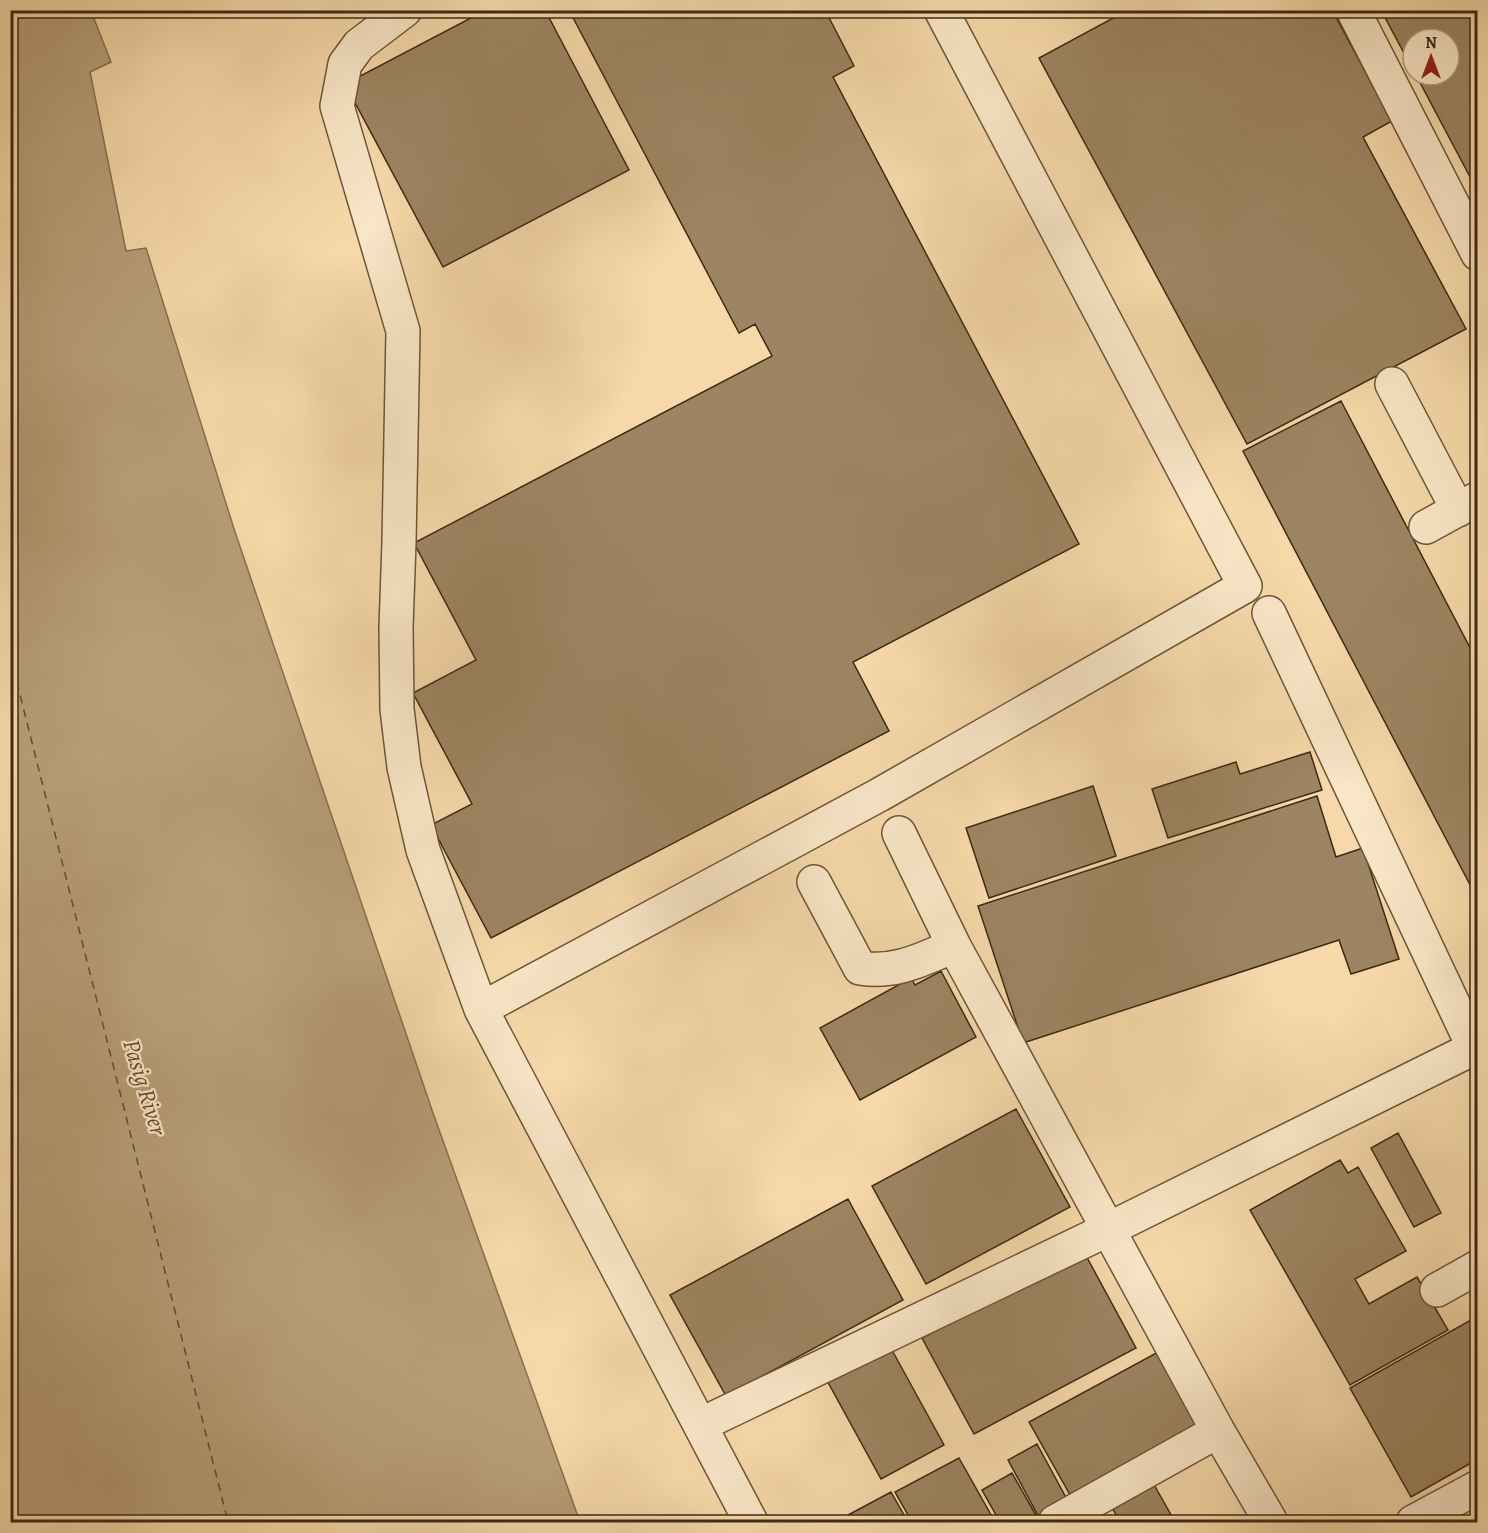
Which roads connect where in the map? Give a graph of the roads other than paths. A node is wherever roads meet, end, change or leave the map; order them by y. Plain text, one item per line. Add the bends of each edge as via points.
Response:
1 (405, 10) edge
2 (941, 10) edge
3 (1353, 10) edge
4 (1478, 254) edge
5 (1392, 384) dead end
6 (1468, 504) edge
7 (1426, 527) dead end
8 (1269, 613) dead end
9 (899, 833) dead end
10 (814, 882) dead end
11 (954, 946) junction
12 (481, 1009) junction
13 (1109, 1229) junction
14 (1478, 1267) edge
15 (1437, 1290) dead end
16 (700, 1425) junction
17 (1218, 1431) junction
18 (1478, 1487) edge
19 (751, 1522) edge
20 (1055, 1522) edge
21 (1271, 1522) edge
22 (1413, 1522) edge

1 - 12 lane via 359,45 345,64 337,106 403,331 396,628 397,709 404,767 423,850
2 - 12 lane via 1245,585 879,795
3 - 4 lane
5 - 6 lane
6 - 7 lane
8 - 13 lane via 1474,1048
9 - 11 lane
10 - 11 lane via 860,968 900,968
11 - 13 lane
12 - 16 lane
13 - 16 lane
13 - 17 lane
14 - 15 lane
16 - 19 lane
17 - 20 lane
17 - 21 lane
18 - 22 lane

